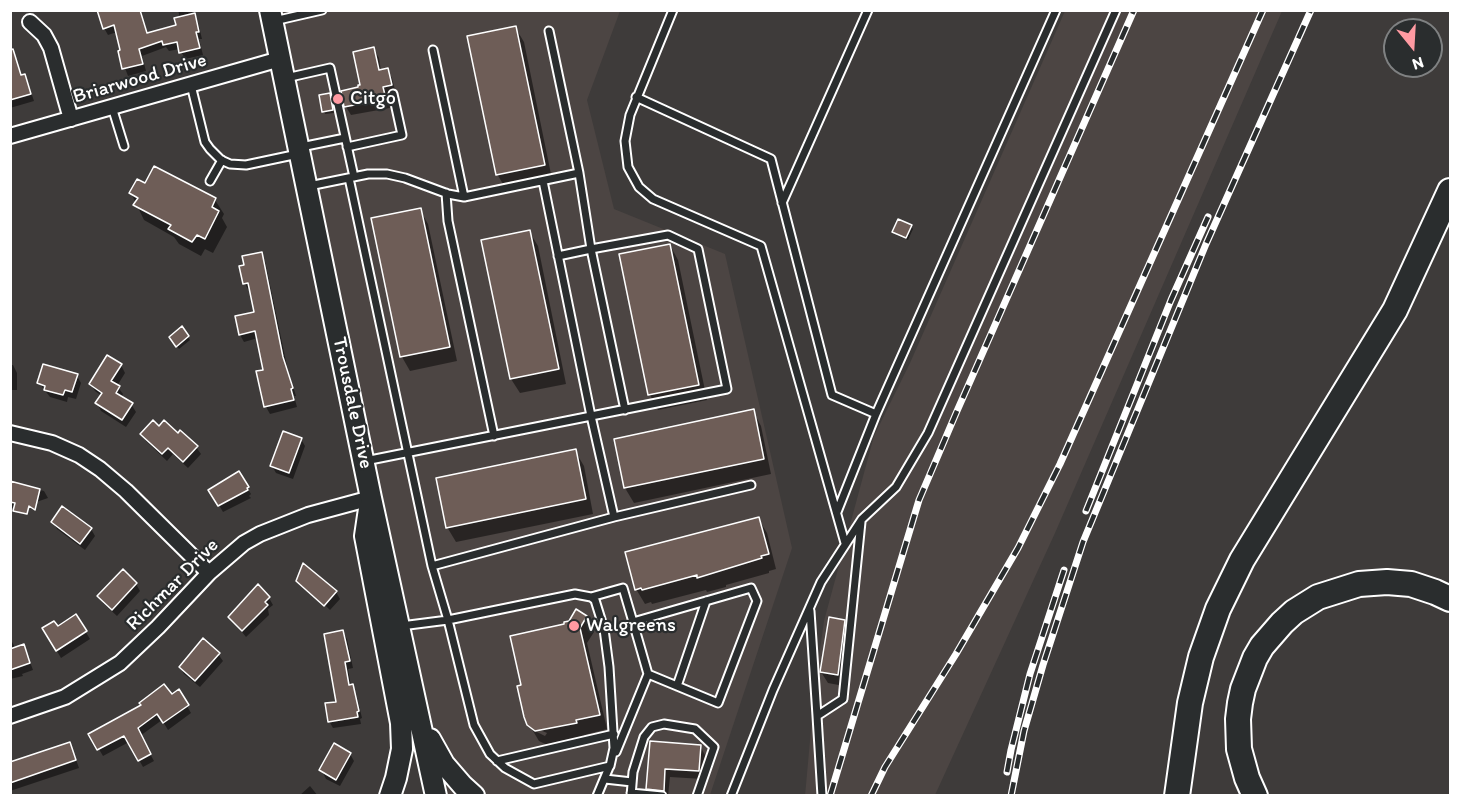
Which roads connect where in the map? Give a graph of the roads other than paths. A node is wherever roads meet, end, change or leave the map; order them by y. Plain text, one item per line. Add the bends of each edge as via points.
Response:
1 (322, 10) edge
2 (673, 10) edge
3 (868, 10) edge
4 (1056, 10) edge
5 (1116, 10) edge
6 (271, 16) edge
7 (30, 22) dead end
8 (549, 31) dead end
9 (433, 50) dead end
10 (282, 69) junction
11 (191, 85) junction
12 (393, 94) dead end
13 (636, 98) junction
14 (112, 107) junction
15 (71, 119) junction
16 (10, 136) edge
17 (345, 138) junction
18 (124, 146) dead end
19 (347, 147) junction
20 (299, 151) junction
21 (222, 160) junction
22 (579, 173) junction
23 (351, 177) junction
24 (210, 181) dead end
25 (543, 181) junction
26 (307, 187) junction
27 (1450, 191) edge
28 (446, 193) junction
29 (464, 197) junction
30 (782, 203) junction
31 (591, 249) junction
32 (558, 256) junction
33 (625, 410) junction
34 (876, 414) junction
35 (591, 416) junction
36 (10, 433) edge
37 (494, 436) junction
38 (406, 453) junction
39 (365, 461) junction
40 (751, 484) dead end
41 (371, 498) junction
42 (836, 512) junction
43 (614, 517) junction
44 (861, 519) junction
45 (845, 543) junction
46 (432, 566) junction
47 (209, 573) junction
48 (591, 597) junction
49 (1450, 599) edge
50 (706, 601) junction
51 (809, 608) junction
52 (448, 620) junction
53 (633, 622) junction
54 (399, 626) junction
55 (648, 674) junction
56 (677, 686) junction
57 (417, 710) junction
58 (10, 716) edge
59 (817, 716) junction
60 (614, 734) junction
61 (496, 761) junction
62 (610, 766) junction
63 (605, 778) junction
64 (632, 782) junction
65 (631, 794) edge
66 (390, 795) edge
67 (436, 795) edge
68 (474, 795) edge
69 (597, 795) edge
70 (662, 795) edge
71 (697, 795) edge
72 (731, 795) edge
73 (822, 795) edge
74 (1177, 795) edge
75 (1255, 795) edge

1 - 6 lane
2 - 13 lane
3 - 30 lane
4 - 34 lane
5 - 44 lane via 928,433 896,487
6 - 10 street, Trousdale Drive
7 - 15 street via 51,48
8 - 22 lane
9 - 29 lane
10 - 11 street, Briarwood Drive
10 - 17 lane via 330,68
10 - 20 street, Trousdale Drive
11 - 14 street, Briarwood Drive
11 - 21 lane via 205,142
12 - 19 lane via 402,135
13 - 30 lane via 771,159
13 - 42 lane via 626,141 628,167 639,188 653,199 761,246
14 - 15 street, Briarwood Drive
14 - 18 lane
15 - 16 street, Briarwood Drive
17 - 19 lane
17 - 20 lane
19 - 23 lane
20 - 21 lane via 246,165
20 - 26 street, Trousdale Drive
21 - 24 lane
22 - 25 lane
22 - 31 lane
23 - 26 lane
23 - 28 lane via 396,175
23 - 38 lane
25 - 29 lane
25 - 32 lane
26 - 39 street, Trousdale Drive
27 - 74 highway via 1395,310 1242,560 1218,609 1190,703
28 - 29 lane
28 - 37 lane via 448,221
30 - 34 lane via 832,394
31 - 32 lane
31 - 33 lane
31 - 33 lane via 668,235 699,249 727,389
32 - 35 lane
33 - 35 lane
34 - 42 lane
35 - 37 lane
35 - 43 lane
36 - 47 street via 52,443 100,469
37 - 38 lane
38 - 39 lane
38 - 46 lane
39 - 41 street, Trousdale Drive
40 - 43 lane
41 - 47 street, Richmar Drive via 308,515 260,534
41 - 54 street, Trousdale Drive
41 - 66 street via 365,536 401,723 402,749
42 - 45 lane
43 - 46 lane
44 - 45 lane
44 - 59 lane via 843,699
45 - 51 lane
46 - 52 lane
47 - 58 street, Richmar Drive via 120,663 65,697
48 - 52 lane via 575,594
48 - 53 lane via 623,588
48 - 60 lane via 604,629
49 - 75 highway via 1411,585 1359,584 1318,597 1282,623 1255,658 1240,703 1239,749
50 - 53 lane
50 - 56 lane
50 - 56 lane via 751,588 758,601 718,703
51 - 59 lane
51 - 72 lane
52 - 54 lane
52 - 61 lane via 474,726
53 - 55 lane
54 - 57 street, Trousdale Drive
55 - 56 lane
55 - 62 lane
57 - 67 street, Trousdale Drive
57 - 68 street via 444,764
59 - 73 lane
60 - 61 lane
60 - 62 lane
61 - 62 lane via 534,784
62 - 63 lane
63 - 64 lane
63 - 69 lane
64 - 65 lane
64 - 71 lane via 644,737 652,727 664,724 695,729 714,747
65 - 70 lane

